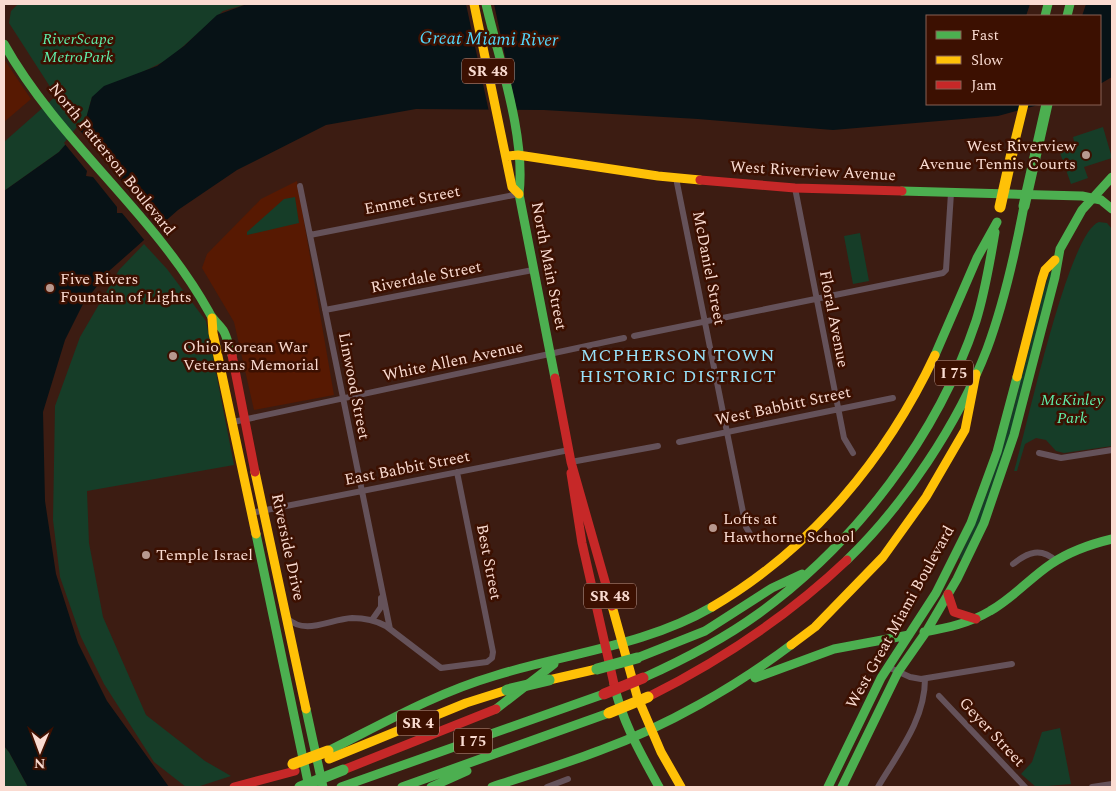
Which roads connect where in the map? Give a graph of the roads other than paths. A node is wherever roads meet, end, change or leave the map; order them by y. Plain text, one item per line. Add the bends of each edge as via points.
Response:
1 (474, 4) edge
2 (486, 4) edge
3 (4, 44) edge
4 (1024, 105) edge
5 (1047, 105) edge
6 (512, 156) junction
7 (1112, 177) edge
8 (676, 178) junction
9 (300, 186) dead end
10 (795, 188) junction
11 (951, 193) junction
12 (519, 194) junction
13 (1092, 197) junction
14 (1112, 209) edge
15 (997, 222) junction
16 (310, 235) junction
17 (1055, 260) junction
18 (181, 268) joint
19 (532, 270) junction
20 (816, 299) junction
21 (325, 310) junction
22 (212, 318) junction
23 (705, 321) junction
24 (634, 336) dead end
25 (624, 338) dead end
26 (550, 354) junction
27 (976, 374) junction
28 (893, 398) dead end
29 (343, 399) junction
30 (838, 409) junction
31 (246, 420) junction
32 (233, 422) junction
33 (727, 431) junction
34 (679, 442) dead end
35 (658, 446) dead end
36 (569, 450) junction
37 (1112, 450) edge
38 (853, 452) dead end
39 (1039, 453) dead end
40 (571, 462) junction
41 (457, 472) junction
42 (361, 491) junction
43 (263, 511) junction
44 (251, 512) junction
45 (753, 539) dead end
46 (1112, 539) edge
47 (1056, 561) junction
48 (1013, 564) dead end
49 (807, 572) junction
50 (381, 592) junction
51 (948, 594) junction
52 (287, 618) junction
53 (976, 619) junction
54 (372, 620) junction
55 (390, 629) junction
56 (926, 632) junction
57 (909, 635) junction
58 (623, 644) junction
59 (607, 648) junction
60 (563, 659) junction
61 (1012, 664) dead end
62 (888, 666) junction
63 (898, 672) junction
64 (925, 679) junction
65 (734, 684) junction
66 (939, 696) dead end
67 (651, 729) junction
68 (632, 738) junction
69 (329, 755) junction
70 (486, 758) junction
71 (568, 780) dead end
72 (1112, 784) edge
73 (234, 787) edge
74 (300, 787) edge
75 (309, 787) edge
76 (323, 787) edge
77 (341, 787) edge
78 (402, 787) edge
79 (431, 787) edge
80 (492, 787) edge
81 (547, 787) edge
82 (659, 787) edge
83 (681, 787) edge
84 (828, 787) edge
85 (842, 787) edge
86 (878, 787) edge
87 (1025, 787) edge
88 (1092, 787) edge

1 - 6 main road, North Main Street / SR 48 via 502,139
2 - 6 main road, North Main Street / SR 48 via 516,138
3 - 18 main road, North Patterson Boulevard via 18,70
4 - 15 main road, I 75, bridge
5 - 27 main road, I 75, bridge via 1013,262 997,319
6 - 8 main road, West Riverview Avenue
6 - 12 main road, North Main Street / SR 48 via 522,185
7 - 13 main road
8 - 10 main road, West Riverview Avenue
8 - 23 street, McDaniel Street
9 - 16 street, Linwood Street
10 - 11 main road, West Riverview Avenue
10 - 20 street, Floral Avenue
11 - 13 main road, West Riverview Avenue
11 - 20 street via 946,270 940,274
12 - 16 street, Emmet Street
12 - 19 main road, North Main Street / SR 48
13 - 14 main road
13 - 17 main road, West Great Miami Boulevard
15 - 49 main road, I 75 via 975,322 942,399 908,457 855,526
15 - 58 main road via 979,254 952,320 915,395 860,478 809,533 743,588 693,618
16 - 21 street, Linwood Street
17 - 51 main road, West Great Miami Boulevard via 1055,277 1001,477 977,539
17 - 57 main road, West Great Miami Boulevard via 1042,278 1004,429 978,507 947,572
18 - 22 main road, Riverside Drive via 197,289
19 - 21 street, Riverdale Street
19 - 26 main road, North Main Street / SR 48
20 - 23 street
20 - 30 street, Floral Avenue
21 - 29 street, Linwood Street
22 - 31 main road, Riverside Drive via 224,331 230,346
22 - 32 main road, Riverside Drive
23 - 24 street
23 - 33 street, McDaniel Street
25 - 26 street, White Allen Avenue
26 - 29 street, White Allen Avenue
26 - 36 main road, North Main Street / SR 48
27 - 65 main road via 965,430 935,482 888,551 815,627 774,659
27 - 70 main road, I 75, bridge via 906,494 839,570 803,602 712,666 609,713
28 - 30 street, West Babbitt Street
29 - 31 street, White Allen Avenue
29 - 42 street, Linwood Street
30 - 33 street, West Babbitt Street
30 - 38 street, Floral Avenue via 844,438
31 - 32 street, White Allen Avenue
31 - 43 main road, Riverside Drive
32 - 44 main road, Riverside Drive
33 - 34 street, West Babbitt Street
33 - 45 street, McDaniel Street via 746,527
35 - 40 street
36 - 40 main road, North Main Street / SR 48
36 - 41 street, East Babbit Street
37 - 39 street via 1061,458
40 - 58 main road, North Main Street / SR 48
40 - 59 main road, North Main Street / SR 48 via 577,516
41 - 42 street, East Babbit Street
41 - 55 street, Best Street via 492,658 487,662 441,668
42 - 43 street, East Babbit Street
42 - 50 street, Linwood Street
43 - 44 street, East Babbit Street
43 - 52 main road, Riverside Drive
44 - 75 main road, Riverside Drive
46 - 47 main road via 1072,551
47 - 48 street via 1040,552 1028,554
47 - 53 main road via 1009,600
49 - 69 main road, SR 4, bridge via 785,579 705,630 638,658 507,690
49 - 77 main road, I 75, bridge via 738,627 643,678
50 - 54 street, Linwood Street via 381,607
50 - 55 street, Linwood Street
51 - 53 main road via 954,612
51 - 56 main road, West Great Miami Boulevard
52 - 54 street via 302,626 353,618
52 - 76 main road, Riverside Drive
53 - 56 main road
54 - 55 street
56 - 57 main road
56 - 63 main road, West Great Miami Boulevard
57 - 62 main road, West Great Miami Boulevard
57 - 65 main road via 834,650
58 - 59 main road
58 - 67 main road, North Main Street / SR 48 via 637,696
59 - 60 main road
59 - 68 main road, North Main Street / SR 48 via 618,703
60 - 69 main road via 494,676 446,693
60 - 74 main road, bridge via 548,666 493,711
61 - 64 street
62 - 63 street
62 - 84 main road, West Great Miami Boulevard
63 - 64 street
63 - 85 main road, West Great Miami Boulevard
64 - 86 street via 920,712
65 - 67 main road
66 - 87 street, Geyer Street
67 - 68 main road
67 - 83 main road, North Main Street / SR 48
68 - 80 main road
68 - 82 main road, North Main Street / SR 48
69 - 73 main road, bridge
70 - 78 main road, I 75
70 - 79 main road via 464,774
71 - 81 street
72 - 88 street

